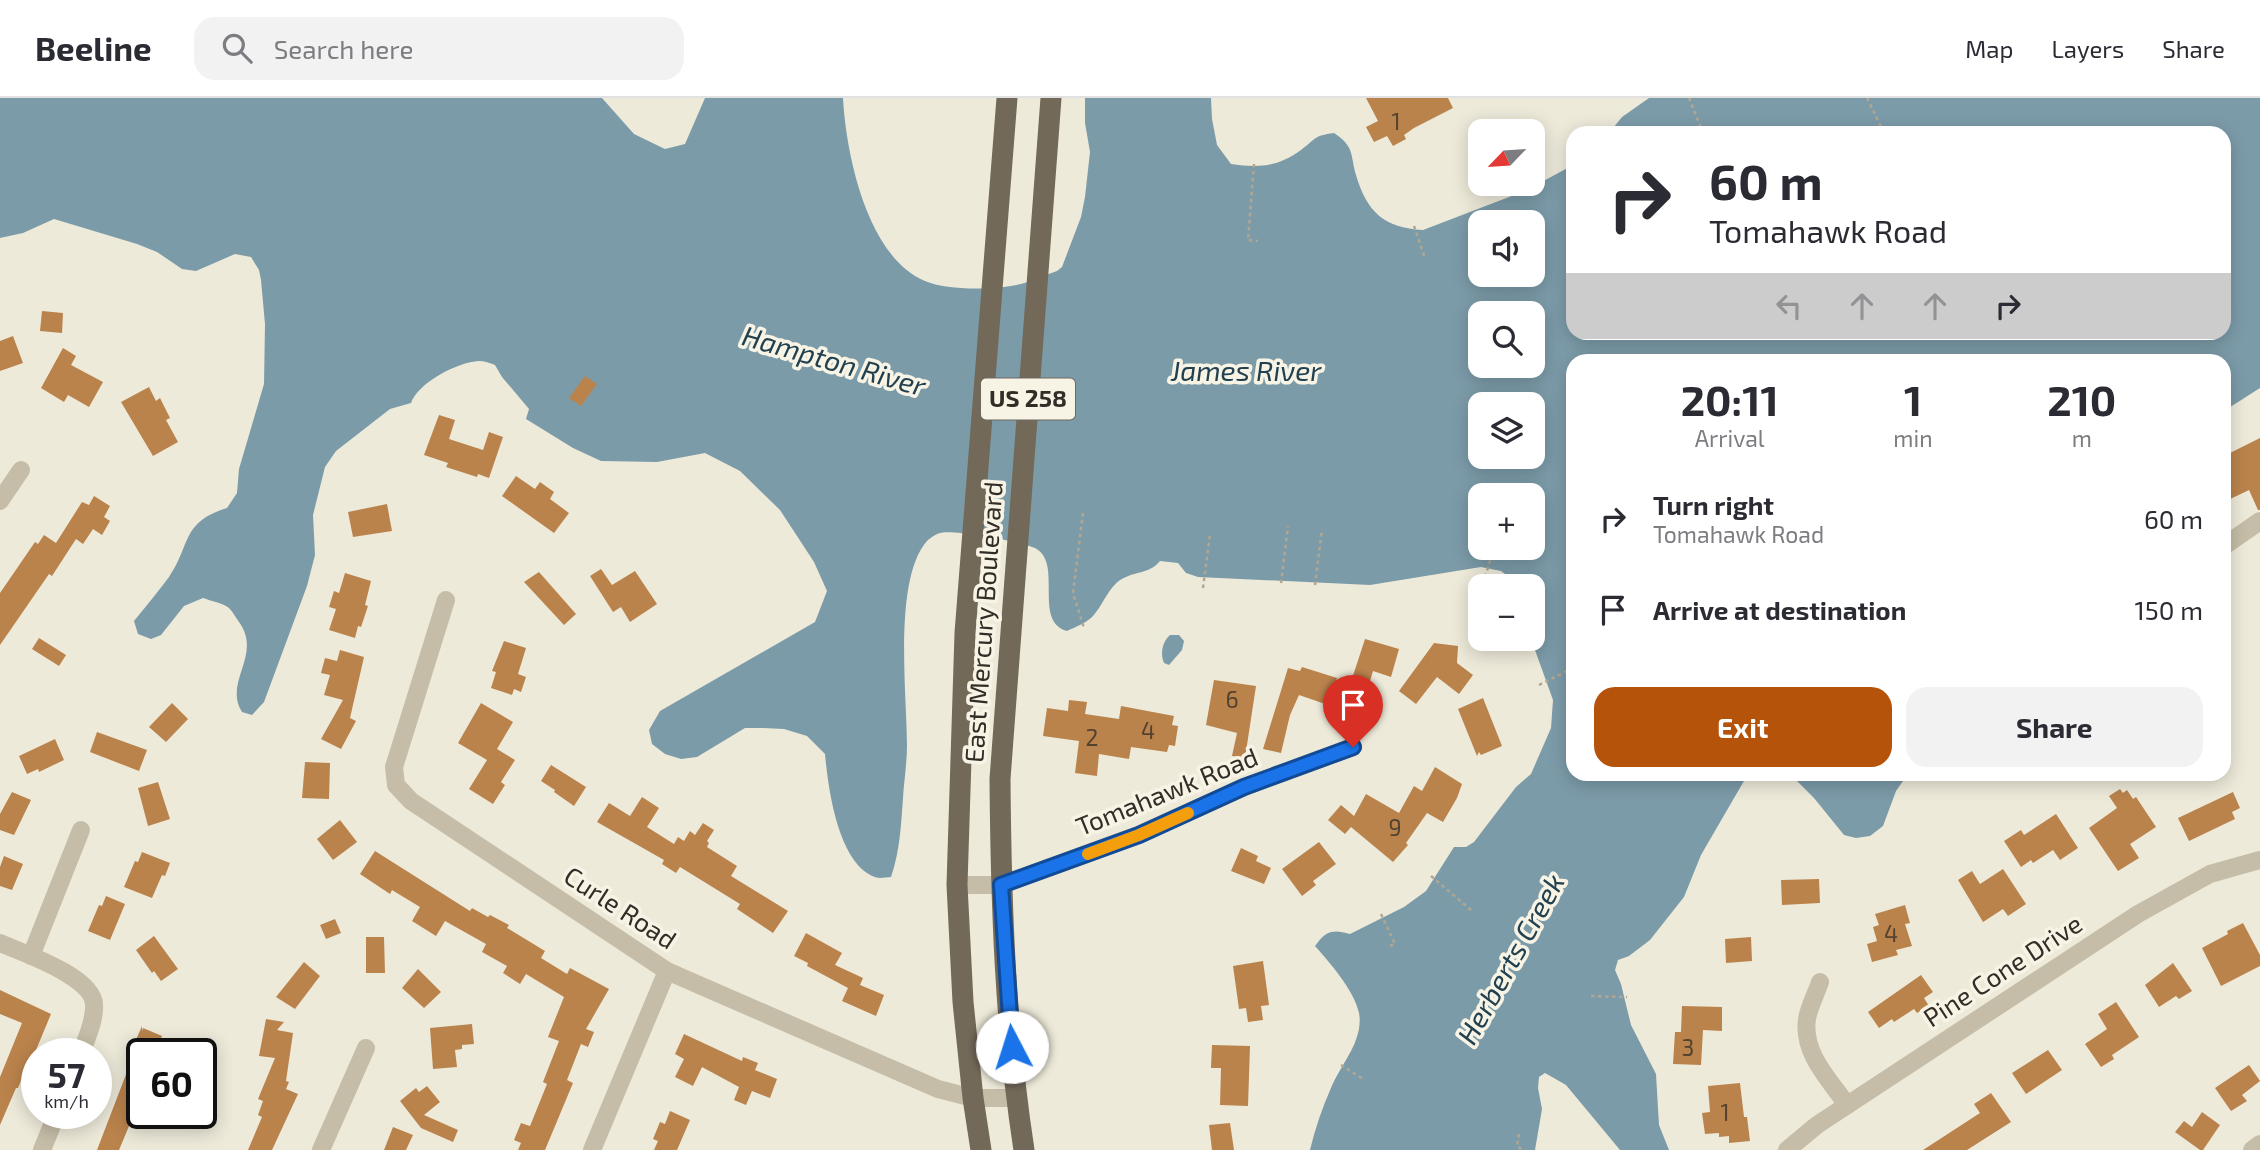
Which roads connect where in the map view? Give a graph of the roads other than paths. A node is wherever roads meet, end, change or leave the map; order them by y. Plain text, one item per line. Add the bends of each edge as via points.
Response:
1 (1007, 98) edge
2 (1051, 98) edge
3 (21, 470) dead end
4 (0, 501) edge
5 (2260, 521) edge
6 (2231, 541) edge
7 (446, 600) dead end
8 (1353, 747) dead end
9 (81, 830) dead end
10 (2260, 860) edge
11 (957, 885) junction
12 (1001, 885) junction
13 (0, 943) edge
14 (31, 956) junction
15 (667, 971) junction
16 (1820, 982) dead end
17 (86, 1038) edge
18 (366, 1048) dead end
19 (973, 1098) junction
20 (1016, 1098) junction
21 (1847, 1105) junction
22 (51, 1129) edge
23 (2260, 1144) edge
24 (42, 1150) edge
25 (321, 1150) edge
26 (592, 1150) edge
27 (981, 1150) edge
28 (1024, 1150) edge
29 (1787, 1150) edge
30 (2252, 1150) edge

1 - 11 main road, East Mercury Boulevard / US 258 via 965,633
2 - 12 main road, East Mercury Boulevard / US 258 via 1000,779
3 - 4 street
5 - 6 street
7 - 15 street, Curle Road via 394,767 396,785 427,814
8 - 12 street, Tomahawk Road via 1244,787 1139,835
9 - 14 street
10 - 21 street, Pine Cone Drive via 2210,874 2138,914
11 - 12 street, Tomahawk Road
11 - 19 main road, East Mercury Boulevard / US 258
12 - 20 main road, East Mercury Boulevard / US 258
13 - 14 street
14 - 17 street via 76,978 88,990 95,1003
15 - 19 street, Curle Road via 938,1089
15 - 26 street
16 - 21 street via 1808,1018 1807,1038 1815,1061
18 - 25 street
19 - 20 street, Curle Road
19 - 27 main road, East Mercury Boulevard / US 258
20 - 28 main road, East Mercury Boulevard / US 258
21 - 29 street, Pine Cone Drive
22 - 24 street
23 - 30 street

